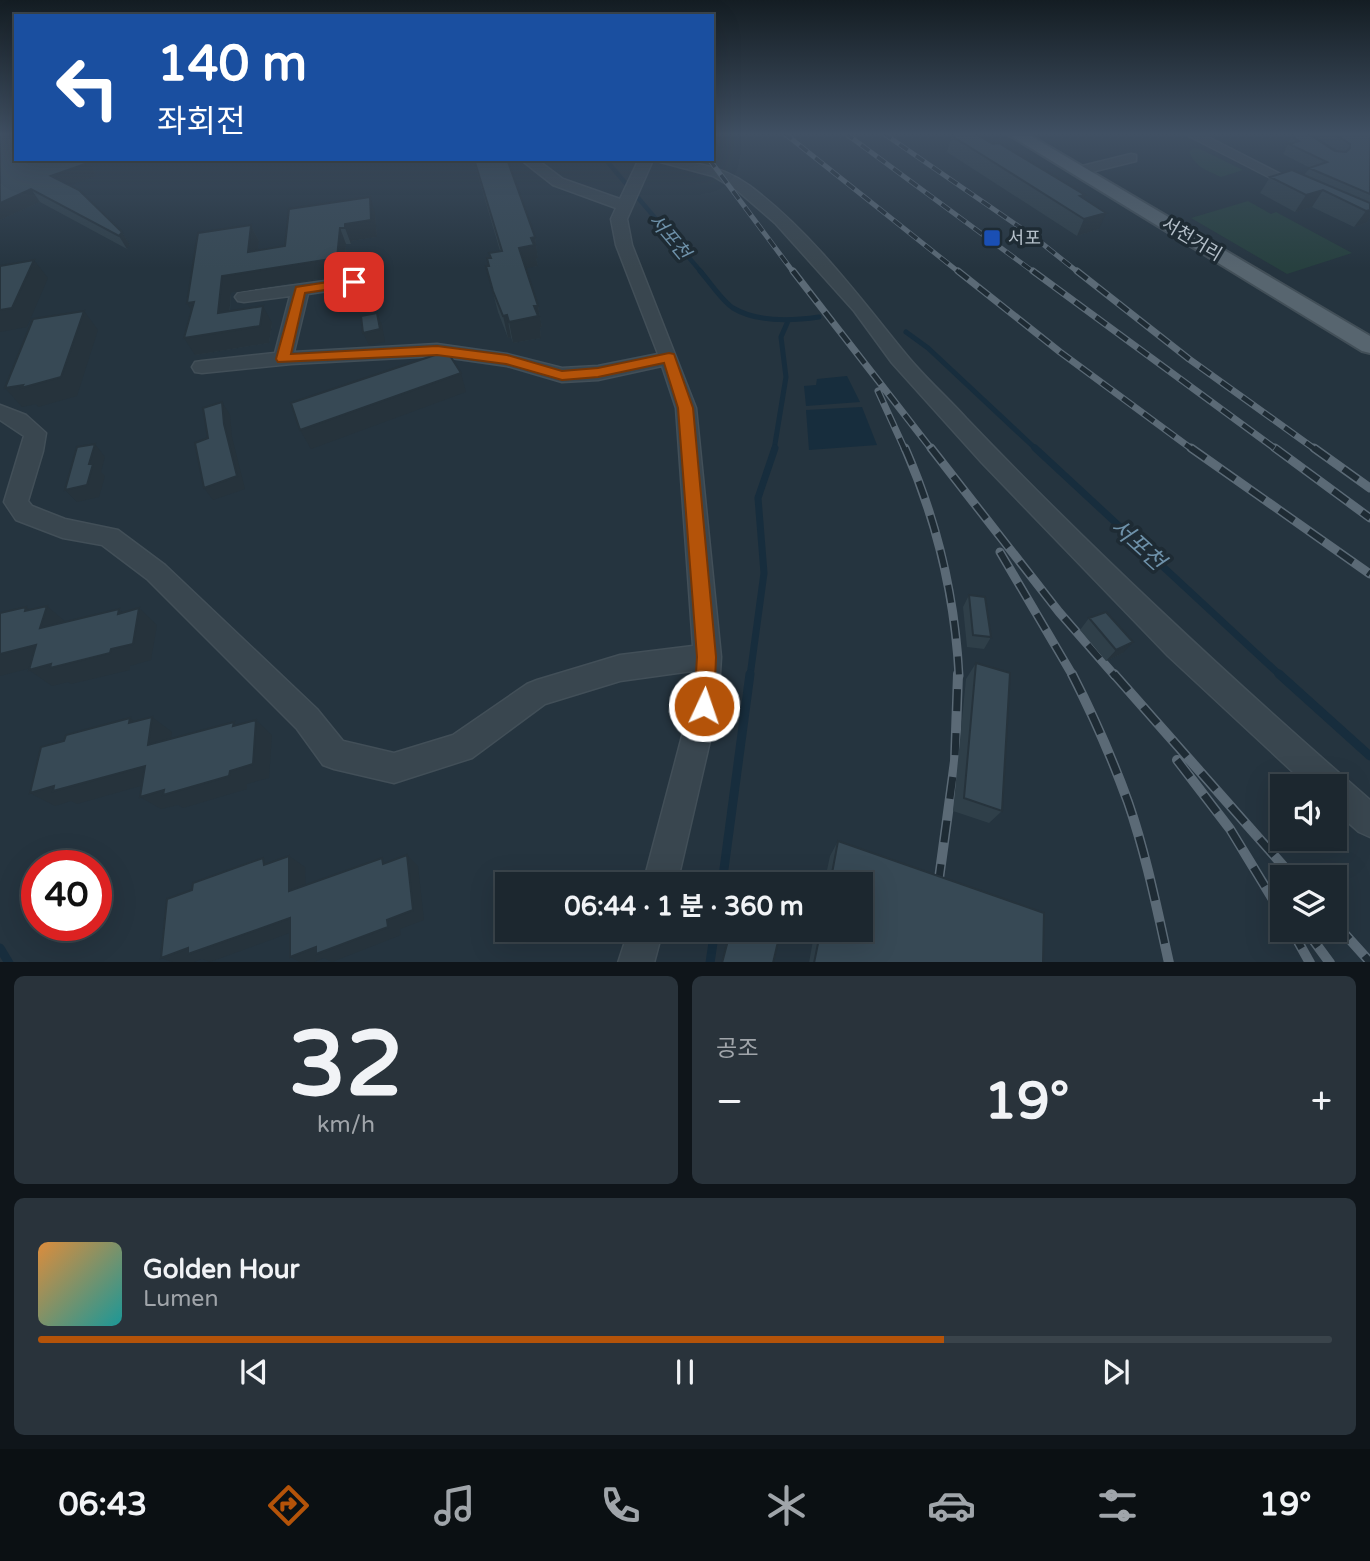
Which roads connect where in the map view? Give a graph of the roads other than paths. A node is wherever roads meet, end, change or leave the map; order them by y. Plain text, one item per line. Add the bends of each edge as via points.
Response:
1 (552, 178) edge
2 (637, 178) edge
3 (726, 178) edge
4 (1089, 178) edge
5 (1281, 178) edge
6 (1314, 194) edge
7 (629, 196) junction
8 (354, 282) dead end
9 (300, 290) junction
10 (244, 297) dead end
11 (1370, 346) edge
12 (669, 358) junction
13 (283, 359) junction
14 (202, 367) dead end
15 (0, 412) edge
16 (707, 657) junction
17 (1318, 774) edge
18 (1347, 801) edge
19 (1370, 821) edge
20 (664, 872) edge
21 (642, 942) edge
22 (636, 962) edge

1 - 7 street
2 - 7 street
3 - 17 street via 781,220 990,457 1178,647
4 - 11 main road, 서천거리
5 - 6 street
7 - 12 street via 619,219 624,245
8 - 9 lane
9 - 10 lane
9 - 13 street
12 - 13 street via 598,373 562,375 507,360 437,350
12 - 16 street via 686,408
13 - 14 street
15 - 16 street via 35,433 34,453 16,502 24,513 109,537 156,572 307,719 334,754 394,768 460,748 537,693 620,668
16 - 20 street via 704,706
18 - 19 street
21 - 22 street

